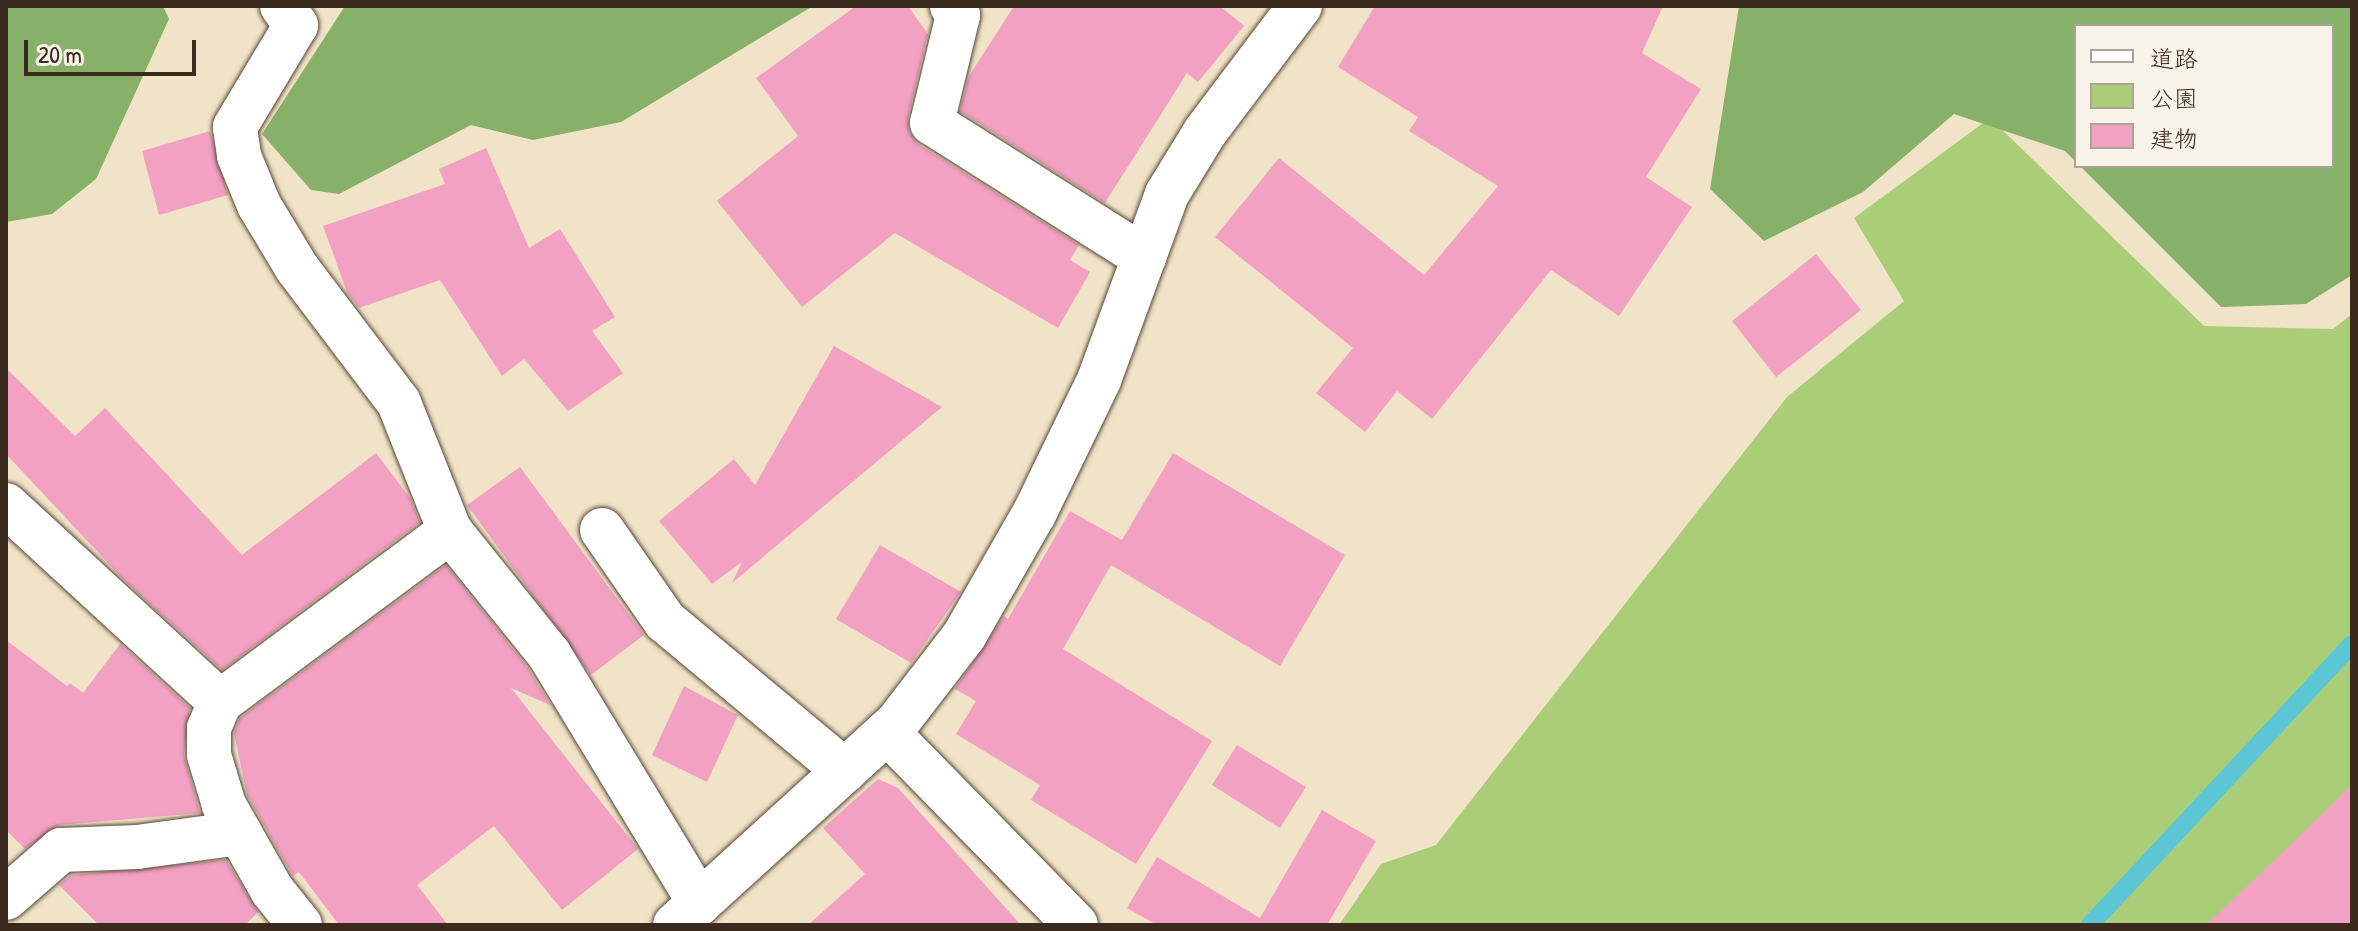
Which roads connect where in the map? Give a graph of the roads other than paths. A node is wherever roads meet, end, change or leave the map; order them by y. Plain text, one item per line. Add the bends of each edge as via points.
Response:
1 (282, 6) edge
2 (952, 6) edge
3 (1300, 6) edge
4 (1144, 257) junction
5 (6, 505) edge
6 (602, 530) dead end
7 (450, 531) junction
8 (220, 702) junction
9 (887, 732) junction
10 (845, 771) junction
11 (240, 833) junction
12 (6, 898) edge
13 (687, 914) edge
14 (300, 925) edge
15 (1076, 925) edge

1 - 7 street via 296,25 235,127 239,156 259,205 297,268 399,403
2 - 4 street via 958,15 932,123
3 - 4 street via 1205,132 1167,194
4 - 9 street via 1099,380 1034,514 964,636
5 - 8 street
6 - 10 street via 665,621
7 - 8 street
7 - 13 street via 549,654
8 - 11 street via 209,728 209,755 224,805
9 - 10 street
9 - 15 street
10 - 13 street
11 - 12 street via 137,847 61,850
11 - 14 street via 272,890

